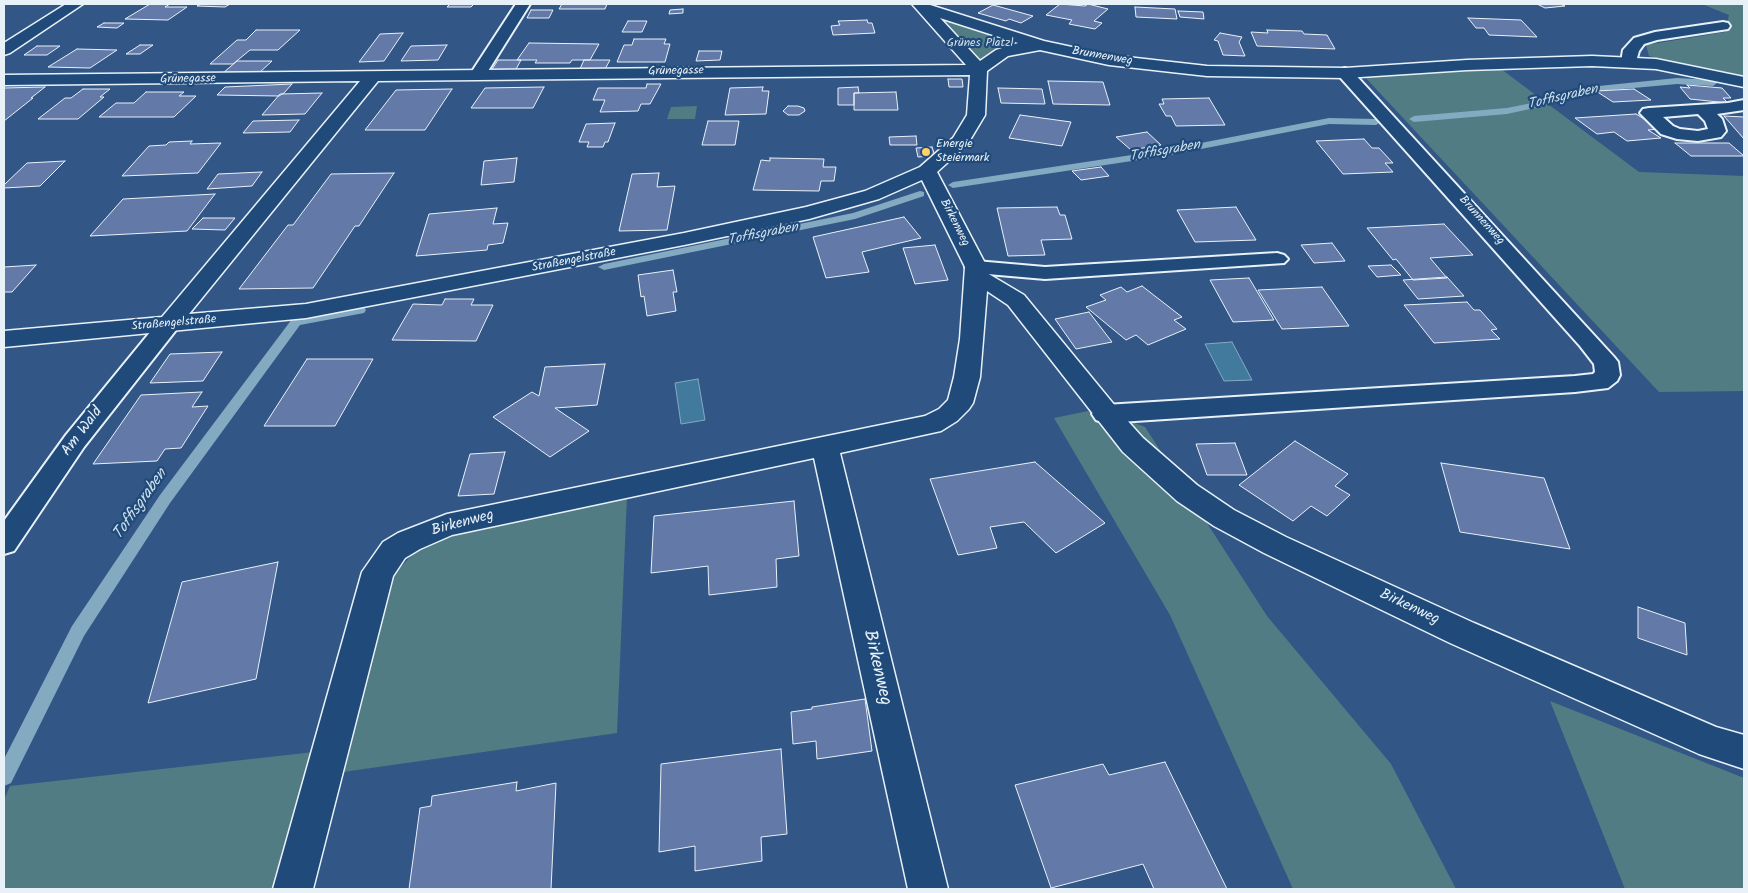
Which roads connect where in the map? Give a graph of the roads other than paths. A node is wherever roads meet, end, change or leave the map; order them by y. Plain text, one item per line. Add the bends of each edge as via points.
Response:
1 (76, 4) edge
2 (523, 4) edge
3 (921, 6) edge
4 (1723, 26) dead end
5 (1040, 45) junction
6 (4, 50) edge
7 (1629, 62) junction
8 (979, 70) junction
9 (1345, 73) junction
10 (476, 76) junction
11 (373, 77) junction
12 (4, 80) edge
13 (1744, 82) edge
14 (1744, 105) edge
15 (1702, 109) dead end
16 (927, 171) junction
17 (1277, 259) dead end
18 (976, 271) junction
19 (168, 325) junction
20 (4, 339) edge
21 (1105, 414) junction
22 (825, 446) junction
23 (4, 543) edge
24 (1744, 752) edge
25 (293, 889) edge
26 (928, 889) edge

1 - 6 street
2 - 10 lane
3 - 5 street, Brunnenweg
3 - 8 street
4 - 7 lane via 1638,41 1631,50
5 - 8 street, Brunnenweg via 1002,53
5 - 9 street, Brunnenweg via 1109,60 1174,68
7 - 9 street, Brunnenweg via 1467,65
7 - 13 street, Brunnenweg
8 - 10 street, Grünegasse
8 - 16 street, Straßengelstraße via 976,115 960,141
9 - 21 lane, Brunnenweg via 1588,341 1606,362 1608,375 1599,382 1575,384
10 - 11 street, Grünegasse
11 - 12 street, Grünegasse
11 - 19 street
14 - 15 lane
16 - 18 street, Birkenweg
16 - 19 street, Straßengelstraße via 872,195 684,239 306,311
17 - 18 lane via 1045,273
18 - 21 street, Birkenweg via 1016,300
18 - 22 street, Birkenweg via 972,339 960,403 932,424
19 - 20 street, Straßengelstraße
19 - 23 lane, Am Wald via 75,441
21 - 24 street, Birkenweg via 1133,445 1187,493 1224,518 1275,545 1471,637 1703,738
22 - 25 street, Birkenweg via 447,525 394,550 378,572
22 - 26 street, Birkenweg

